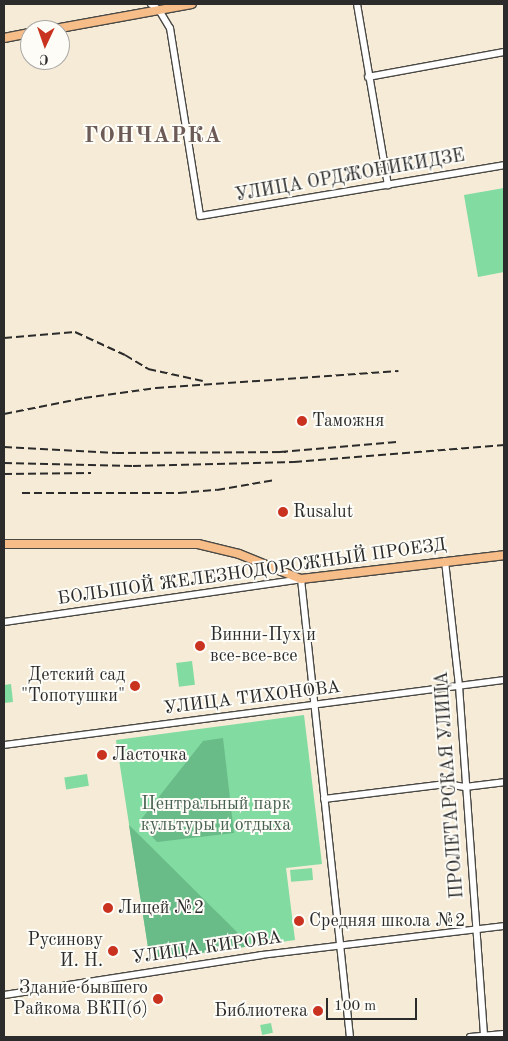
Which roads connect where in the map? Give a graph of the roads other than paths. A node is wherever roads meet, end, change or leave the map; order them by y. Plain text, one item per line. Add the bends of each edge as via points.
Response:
1 (151, 4) edge
2 (192, 4) edge
3 (357, 4) edge
4 (159, 10) junction
5 (70, 26) edge
6 (20, 36) edge
7 (4, 38) edge
8 (504, 52) edge
9 (368, 76) junction
10 (504, 165) edge
11 (388, 186) junction
12 (4, 544) edge
13 (504, 555) edge
14 (445, 561) junction
15 (301, 579) junction
16 (4, 622) edge
17 (504, 680) edge
18 (459, 686) junction
19 (314, 705) junction
20 (4, 745) edge
21 (504, 782) edge
22 (465, 787) junction
23 (324, 799) junction
24 (504, 926) edge
25 (475, 929) junction
26 (340, 945) junction
27 (4, 994) edge
28 (504, 1034) edge
29 (484, 1036) edge
30 (350, 1037) edge
31 (470, 1037) edge

1 - 4 street
2 - 4 main road
3 - 9 street
4 - 5 main road
4 - 11 street, УЛИЦА ОРДЖОНИКИДЗЕ via 170,28 200,216
6 - 7 main road
8 - 9 street
9 - 11 street
10 - 11 street, УЛИЦА ОРДЖОНИКИДЗЕ
12 - 15 main road via 198,544 232,552
13 - 14 main road, БОЛЬШОЙ ЖЕЛЕЗНОДОРОЖНЫЙ ПРОЕЗД
14 - 15 main road, БОЛЬШОЙ ЖЕЛЕЗНОДОРОЖНЫЙ ПРОЕЗД
14 - 18 street, ПРОЛЕТАРСКАЯ УЛИЦА
15 - 16 street, БОЛЬШОЙ ЖЕЛЕЗНОДОРОЖНЫЙ ПРОЕЗД
15 - 19 street
17 - 18 street, УЛИЦА ТИХОНОВА
18 - 19 street, УЛИЦА ТИХОНОВА
18 - 22 street, ПРОЛЕТАРСКАЯ УЛИЦА
19 - 20 street, УЛИЦА ТИХОНОВА
19 - 23 street
21 - 22 street
22 - 23 street via 446,784
22 - 25 street, ПРОЛЕТАРСКАЯ УЛИЦА
23 - 26 street
24 - 25 street, УЛИЦА КИРОВА
25 - 26 street, УЛИЦА КИРОВА
25 - 29 street, ПРОЛЕТАРСКАЯ УЛИЦА
26 - 27 street, УЛИЦА КИРОВА
26 - 30 street
28 - 29 street
29 - 31 street

